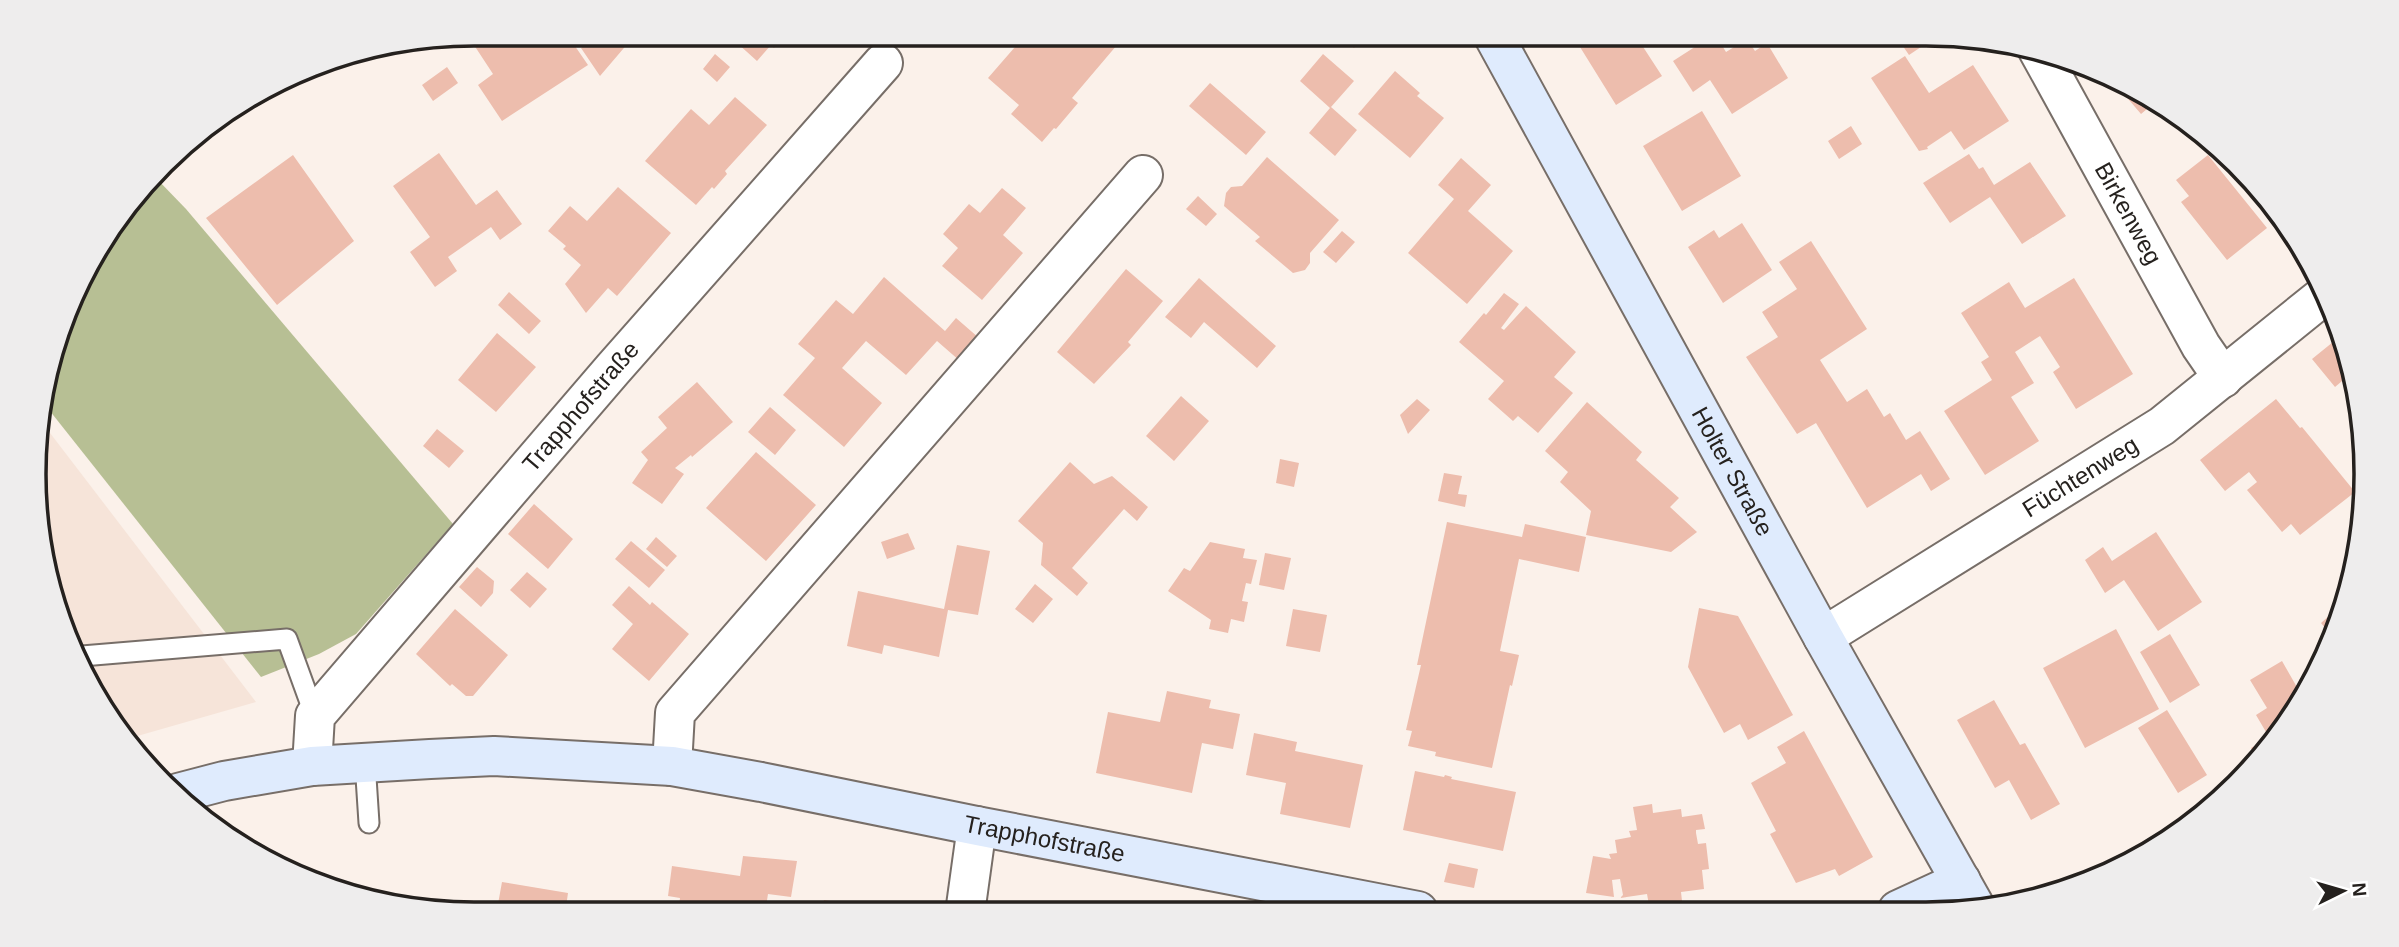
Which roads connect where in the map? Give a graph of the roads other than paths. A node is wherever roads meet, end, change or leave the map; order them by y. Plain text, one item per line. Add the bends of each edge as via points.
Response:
1 (1499, 46) edge
2 (2045, 63) edge
3 (883, 64) dead end
4 (1143, 175) dead end
5 (2317, 302) edge
6 (2223, 379) junction
7 (1822, 637) junction
8 (87, 656) edge
9 (316, 716) junction
10 (365, 762) junction
11 (312, 766) junction
12 (672, 766) junction
13 (187, 791) edge
14 (369, 823) dead end
15 (977, 826) junction
16 (1969, 895) edge
17 (966, 902) edge
18 (1371, 902) edge
19 (1938, 902) edge

1 - 7 street, Holter Straße
2 - 6 street, Birkenweg
3 - 9 street, Trapphofstraße via 613,369
4 - 12 street via 675,713
5 - 6 street, Füchtenweg
6 - 7 street, Füchtenweg via 2162,426
7 - 16 street, Holter Straße
8 - 9 lane via 287,639
9 - 11 street
10 - 11 street, Trapphofstraße
10 - 12 street, Trapphofstraße via 494,755
10 - 14 lane
11 - 13 street, Trapphofstraße
12 - 15 street, Trapphofstraße
15 - 17 street
15 - 18 street, Trapphofstraße
16 - 19 street

